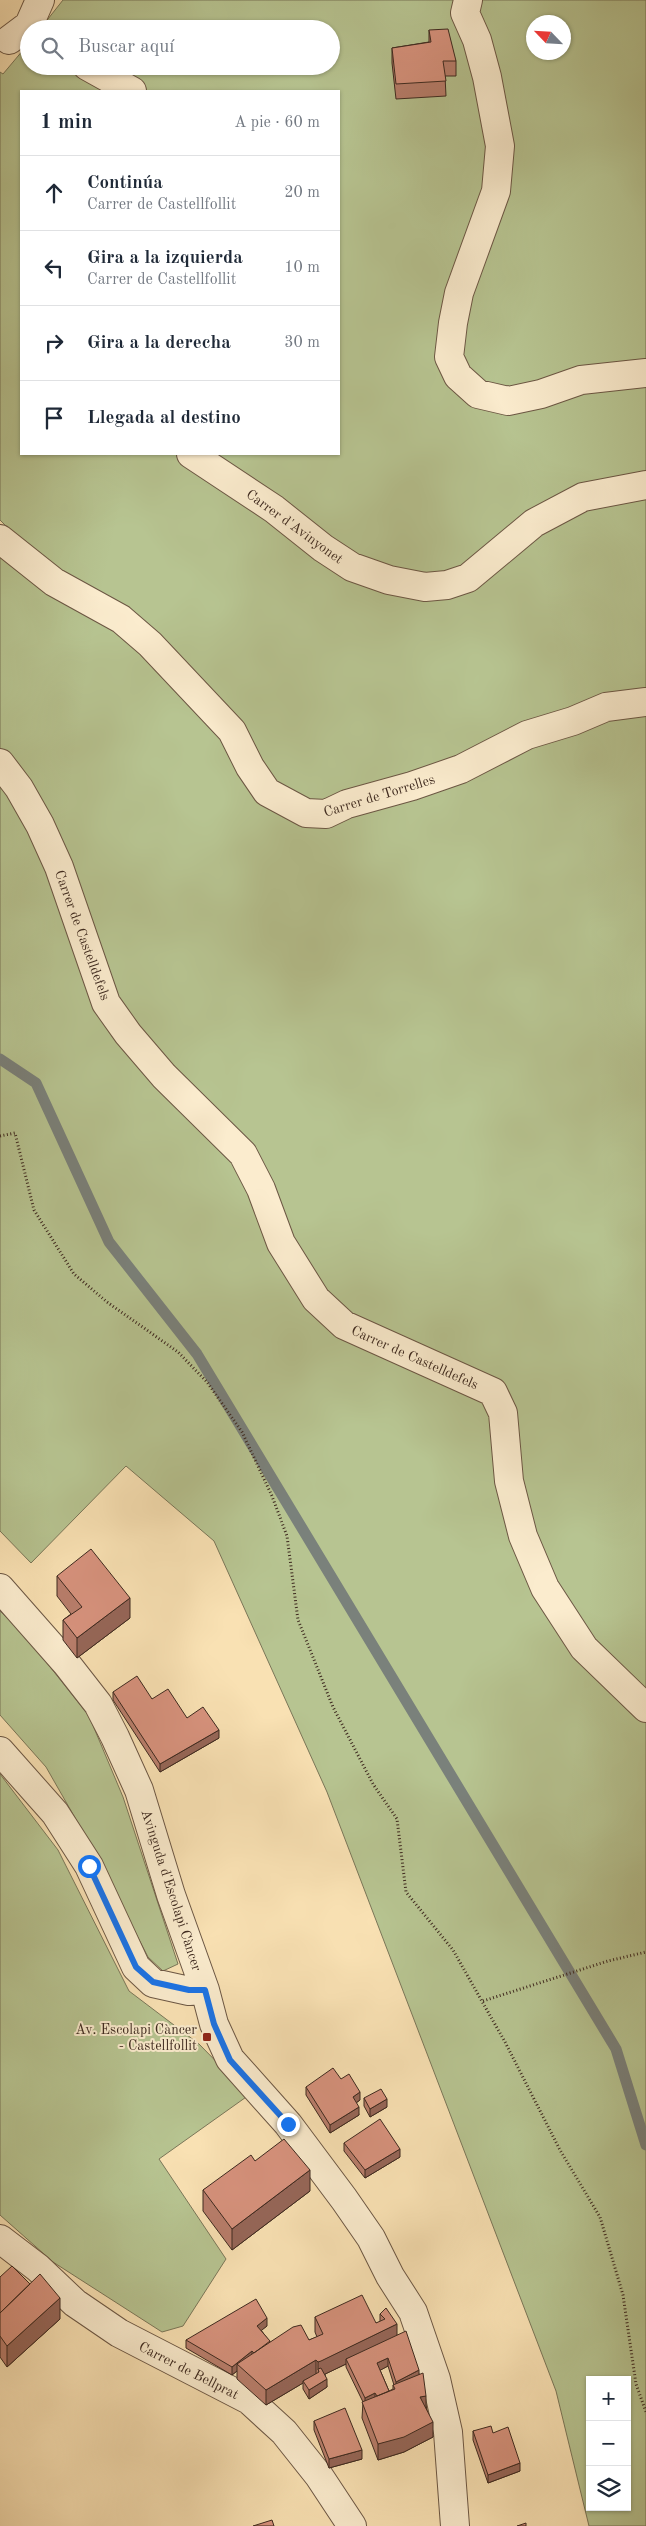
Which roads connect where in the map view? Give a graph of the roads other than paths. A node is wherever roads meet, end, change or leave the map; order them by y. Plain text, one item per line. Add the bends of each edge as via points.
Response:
1 (40, 0) edge
2 (468, 0) edge
3 (31, 20) edge
4 (103, 75) edge
5 (130, 90) edge
6 (646, 373) edge
7 (192, 455) edge
8 (646, 485) edge
9 (0, 539) edge
10 (646, 702) edge
11 (0, 763) edge
12 (0, 1588) edge
13 (646, 1708) edge
14 (0, 1751) edge
15 (205, 1990) junction
16 (0, 2239) edge
17 (352, 2526) edge
18 (455, 2526) edge

1 - 3 street
2 - 6 street via 465,13 477,40 487,77 500,146 496,191 459,293 453,323 449,357 458,376 478,394 508,401 581,380
4 - 5 street
7 - 8 street, Carrer d'Avinyonet via 352,567 425,587 447,585 468,578 534,523 583,497
9 - 10 street, Carrer de Torrelles via 54,582 121,619 150,644 232,732 250,768 267,792 306,813 326,814 347,804 461,769 526,735 606,707
11 - 13 street, Carrer de Castelldefels via 20,788 52,850 106,1003 164,1076 243,1154 261,1189 281,1243 316,1298 344,1325 493,1392 503,1413 509,1481 523,1536 545,1588 584,1648
12 - 15 street, Avinguda d'Escolapi Càncer via 98,1704 115,1737 139,1790 171,1895
14 - 15 street via 55,1812 89,1866 136,1967 153,1982
15 - 18 street, Avinguda d'Escolapi Càncer via 214,2024 230,2060 288,2124 344,2199 414,2312 436,2379 448,2432
16 - 17 street, Carrer de Bellprat via 38,2268 75,2303 119,2333 249,2400 284,2432 319,2476

